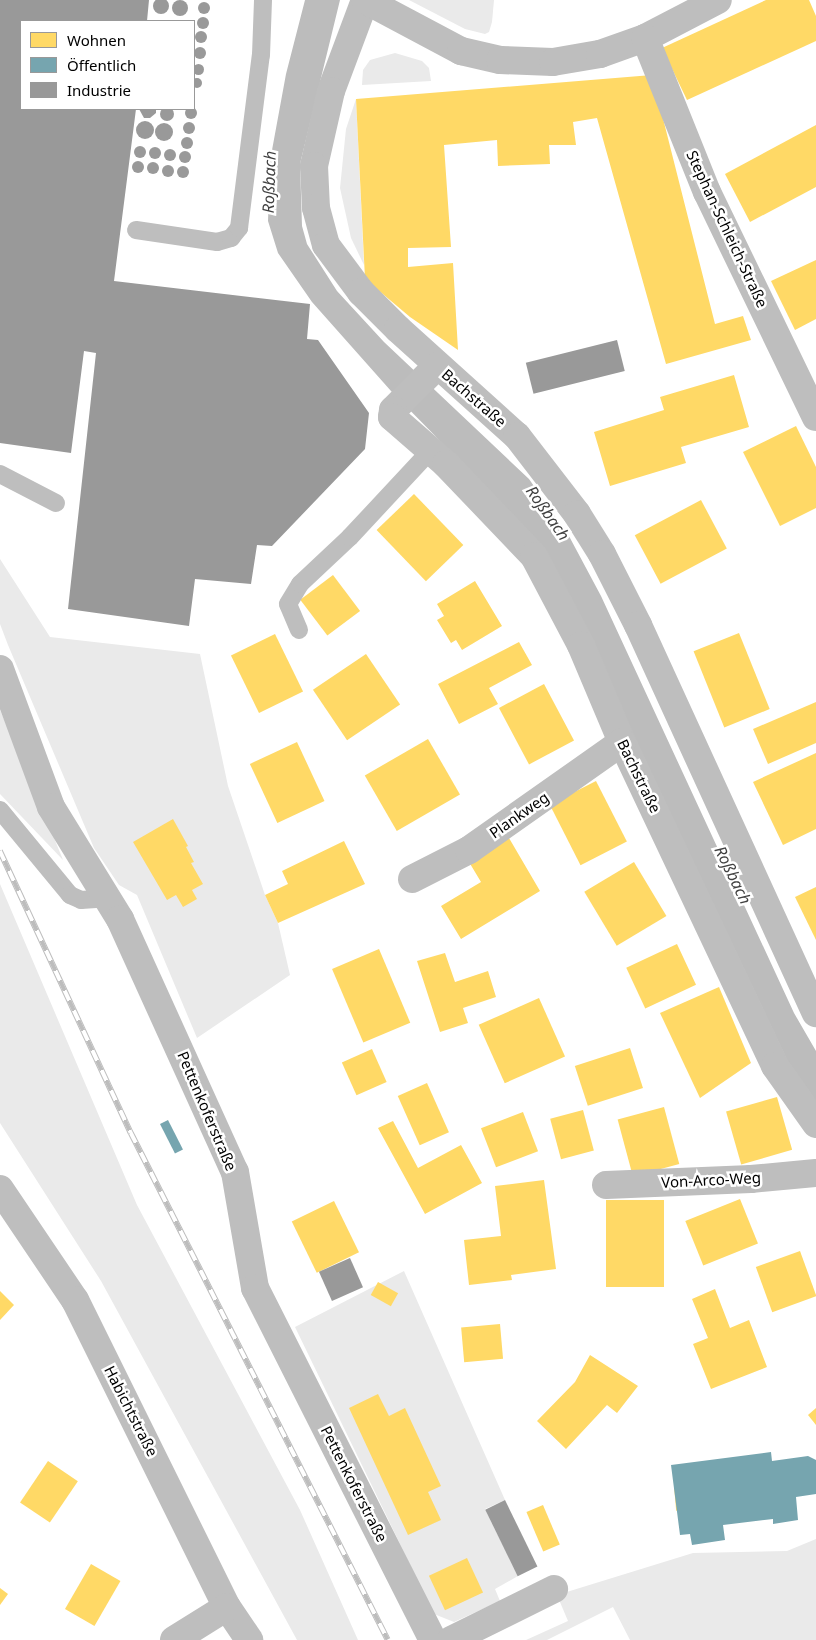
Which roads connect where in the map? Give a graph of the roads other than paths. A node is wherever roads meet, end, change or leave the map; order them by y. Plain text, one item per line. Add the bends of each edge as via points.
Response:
1 (262, 0) edge
2 (365, 0) edge
3 (718, 0) edge
4 (645, 38) junction
5 (136, 230) dead end
6 (430, 373) junction
7 (816, 417) edge
8 (431, 450) junction
9 (0, 474) edge
10 (56, 503) dead end
11 (299, 630) dead end
12 (0, 669) edge
13 (622, 742) junction
14 (0, 810) edge
15 (412, 879) dead end
16 (107, 898) junction
17 (816, 1013) edge
18 (816, 1124) edge
19 (816, 1173) edge
20 (606, 1185) dead end
21 (0, 1189) edge
22 (554, 1589) dead end
23 (226, 1606) junction
24 (174, 1640) edge
25 (249, 1640) edge
26 (433, 1640) edge
27 (451, 1640) edge

1 - 5 lane via 261,55 239,228 231,238 217,242
2 - 4 street via 461,51 500,60 553,62 600,54
2 - 6 street, Bachstraße via 331,91 314,166 319,228 326,245 361,292
3 - 4 street
4 - 7 street, Stephan-Schleich-Straße via 707,192
6 - 8 street, Bachstraße via 393,410 392,417
6 - 17 street, Bachstraße via 517,436 550,475 602,554 692,737
8 - 11 lane via 350,537 300,584 288,604
8 - 13 street, Bachstraße via 504,521 534,556 581,645
9 - 10 lane
12 - 16 street, Pettenkoferstraße via 51,807
13 - 15 street, Plankweg via 469,850
13 - 18 street, Bachstraße via 775,1066
14 - 16 lane via 70,895 81,900
16 - 26 street, Pettenkoferstraße via 120,919 235,1172 255,1288
19 - 20 street, Von-Arco-Weg
21 - 23 street, Habichtstraße via 74,1300
22 - 27 street
23 - 24 street
23 - 25 street, Habichtstraße

